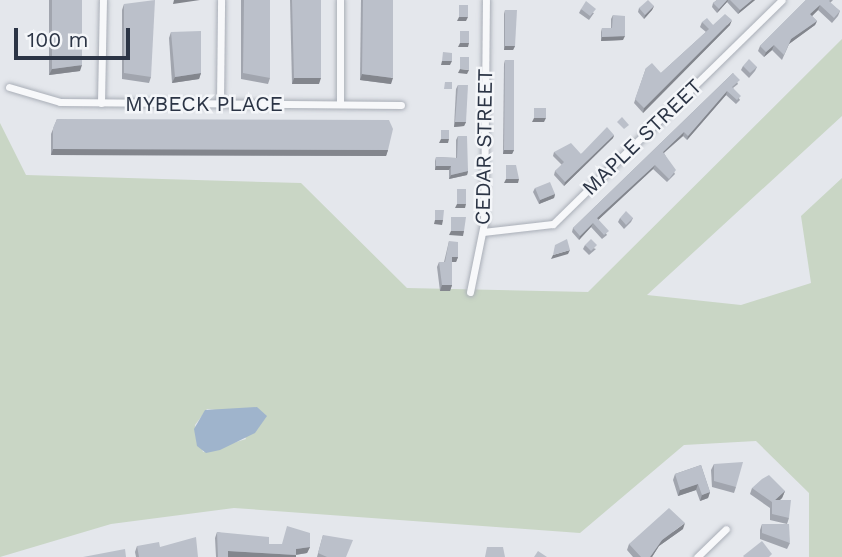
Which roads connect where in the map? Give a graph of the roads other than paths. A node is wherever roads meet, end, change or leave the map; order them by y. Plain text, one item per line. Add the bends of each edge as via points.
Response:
1 (103, 0) edge
2 (220, 0) edge
3 (340, 0) edge
4 (486, 0) edge
5 (782, 0) edge
6 (9, 87) dead end
7 (101, 103) junction
8 (220, 104) junction
9 (340, 104) junction
10 (401, 105) dead end
11 (483, 232) junction
12 (470, 292) dead end
13 (726, 528) dead end
14 (697, 557) edge

1 - 7 street
2 - 8 street
3 - 9 street
4 - 11 street, CEDAR STREET
5 - 11 street, MAPLE STREET via 553,224
6 - 7 street, MYBECK PLACE via 60,102
7 - 8 street, MYBECK PLACE
8 - 9 street, MYBECK PLACE
9 - 10 street, MYBECK PLACE
11 - 12 street, CEDAR STREET
13 - 14 street

